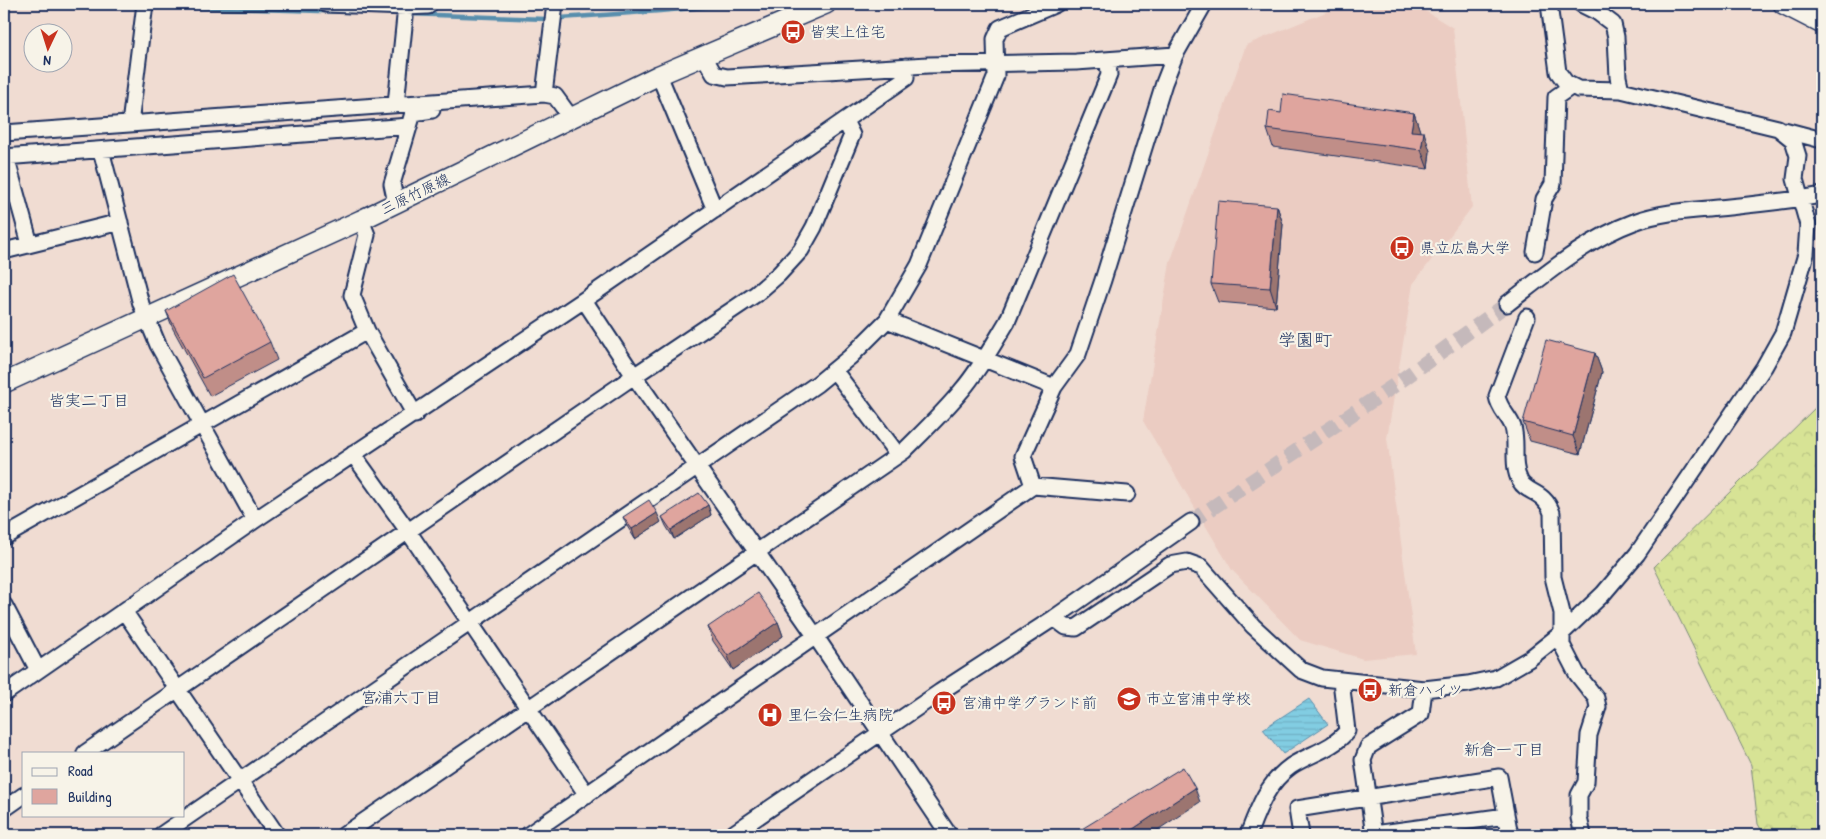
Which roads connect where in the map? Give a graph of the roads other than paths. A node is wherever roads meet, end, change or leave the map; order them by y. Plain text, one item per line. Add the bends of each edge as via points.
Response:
1 (145, 4) edge
2 (326, 4) edge
3 (428, 4) edge
4 (555, 4) edge
5 (826, 4) edge
6 (1056, 4) edge
7 (1204, 4) edge
8 (1549, 4) edge
9 (1581, 4) edge
10 (1783, 4) edge
11 (370, 5) edge
12 (406, 7) junction
13 (1822, 24) edge
14 (1175, 55) junction
15 (704, 56) junction
16 (1108, 60) junction
17 (996, 63) junction
18 (906, 66) junction
19 (659, 75) junction
20 (1572, 86) junction
21 (1621, 90) junction
22 (544, 94) junction
23 (452, 100) junction
24 (396, 104) junction
25 (571, 118) junction
26 (411, 120) junction
27 (845, 121) junction
28 (130, 124) junction
29 (1778, 128) junction
30 (4, 133) edge
31 (1822, 140) edge
32 (101, 150) junction
33 (5, 157) edge
34 (1822, 195) edge
35 (1800, 199) junction
36 (396, 203) junction
37 (715, 210) junction
38 (361, 220) junction
39 (120, 222) junction
40 (30, 244) junction
41 (4, 251) edge
42 (1536, 252) dead end
43 (584, 300) junction
44 (1506, 304) tunnel mouth
45 (1527, 317) dead end
46 (148, 318) junction
47 (887, 320) junction
48 (367, 331) junction
49 (984, 359) junction
50 (834, 370) junction
51 (634, 376) junction
52 (4, 383) edge
53 (1054, 387) junction
54 (415, 415) junction
55 (202, 424) junction
56 (353, 454) junction
57 (898, 455) junction
58 (698, 466) junction
59 (1033, 486) junction
60 (1127, 494) dead end
61 (255, 520) junction
62 (1191, 522) tunnel mouth
63 (408, 531) junction
64 (4, 537) edge
65 (757, 552) junction
66 (4, 605) edge
67 (124, 611) junction
68 (1054, 618) junction
69 (470, 622) junction
70 (1563, 632) junction
71 (816, 637) junction
72 (38, 670) junction
73 (1341, 681) junction
74 (176, 689) junction
75 (1424, 689) junction
76 (4, 694) edge
77 (527, 710) junction
78 (882, 733) junction
79 (86, 752) edge
80 (240, 781) junction
81 (587, 795) junction
82 (22, 796) edge
83 (1369, 797) junction
84 (4, 809) edge
85 (1506, 816) junction
86 (946, 834) edge
87 (161, 835) edge
88 (277, 835) edge
89 (344, 835) edge
90 (528, 835) edge
91 (731, 835) edge
92 (1248, 835) edge
93 (1301, 835) edge
94 (1374, 835) edge
95 (1510, 835) edge
96 (1583, 835) edge

1 - 28 street
2 - 11 street
3 - 12 street
4 - 22 street
5 - 15 main road, 三原竹原線
6 - 17 street via 1000,28 994,39
7 - 14 street
8 - 20 street via 1558,72
9 - 21 street via 1613,24
10 - 13 main road
11 - 12 street
12 - 24 street
14 - 16 street
14 - 53 street via 1078,354
15 - 18 street via 714,74 727,77
15 - 19 main road, 三原竹原線
16 - 17 street
16 - 49 street via 1109,75 1011,313
17 - 18 street
17 - 47 street via 996,76 919,265
18 - 27 street via 906,78
19 - 25 main road, 三原竹原線
19 - 37 street
20 - 21 street via 1578,89
20 - 42 street via 1556,98 1552,184 1544,199
21 - 29 street
22 - 23 street
22 - 25 street via 555,96
23 - 24 street
23 - 26 street via 451,108
24 - 28 street
25 - 36 main road, 三原竹原線
26 - 32 street
26 - 36 street via 392,184
27 - 37 street
27 - 51 street via 852,134 814,227 801,250 756,294
28 - 30 street
29 - 31 street
29 - 35 street via 1793,140 1798,156 1795,179
32 - 33 street
32 - 39 street
33 - 40 street
34 - 35 street
35 - 44 street via 1676,212 1636,221 1608,232
35 - 70 street via 1808,225 1806,254 1783,334 1637,554 1603,594
36 - 38 main road, 三原竹原線
37 - 43 street
38 - 46 main road, 三原竹原線
38 - 48 street via 367,235 352,296
39 - 40 street
39 - 46 street via 141,304
40 - 41 street
43 - 51 street
43 - 54 street
45 - 70 street via 1497,396 1513,428 1516,471 1521,484 1542,496 1552,513 1553,577 1562,612
46 - 52 main road, 三原竹原線
46 - 55 street via 158,345
47 - 49 street
47 - 50 street
48 - 54 street
48 - 55 street
49 - 53 street
49 - 57 street via 935,421
50 - 57 street
50 - 58 street
51 - 58 street
51 - 63 street
53 - 59 street via 1022,456
54 - 56 street
55 - 61 street
55 - 64 street
56 - 61 street
56 - 63 street
57 - 65 street
58 - 65 street
58 - 69 street
59 - 60 street
59 - 71 street
61 - 67 street
62 - 68 street
63 - 69 street
63 - 74 street
65 - 71 street
65 - 77 street
66 - 72 street
67 - 72 street
67 - 74 street
68 - 73 street via 1066,627 1076,628 1170,566 1187,562 1201,567 1253,626 1301,670
68 - 78 street
69 - 77 street
69 - 80 street
70 - 75 street via 1529,659 1496,678
70 - 96 street via 1562,645 1577,674 1596,698 1598,707 1589,735 1586,782 1580,796 1579,818
71 - 78 street
71 - 81 street
72 - 76 street
73 - 75 street
73 - 92 street via 1347,731 1338,742 1291,767 1274,781 1260,803
74 - 79 street
74 - 80 street
75 - 83 street via 1421,714 1368,747 1363,760
77 - 81 street
77 - 89 street
78 - 86 street
78 - 91 street
80 - 87 street
80 - 88 street
81 - 90 street
82 - 84 street
83 - 85 street via 1499,777
83 - 93 street via 1297,809
83 - 94 street
85 - 94 street
85 - 95 street

